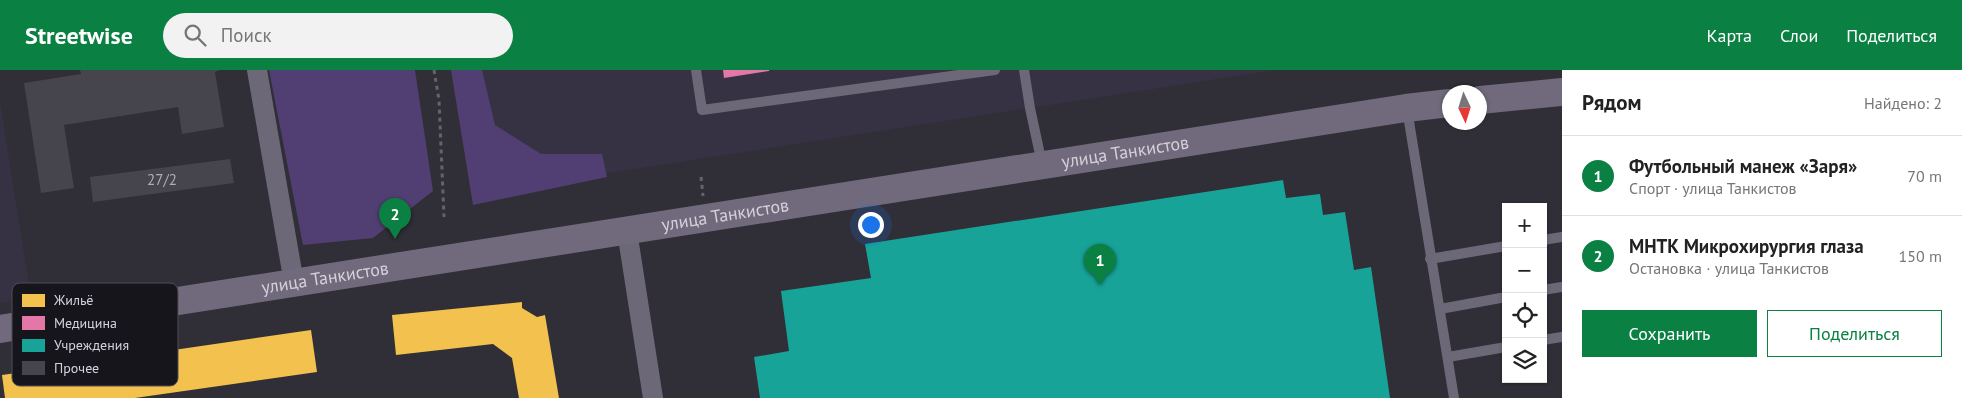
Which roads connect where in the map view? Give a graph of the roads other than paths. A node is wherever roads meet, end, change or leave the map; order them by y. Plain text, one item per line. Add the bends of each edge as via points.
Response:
1 (257, 70) edge
2 (696, 70) edge
3 (995, 70) edge
4 (1024, 70) edge
5 (1562, 92) edge
6 (1487, 99) edge
7 (1442, 104) edge
8 (1406, 108) junction
9 (1043, 165) junction
10 (627, 230) junction
11 (1562, 237) edge
12 (1547, 239) edge
13 (1502, 247) edge
14 (1430, 259) junction
15 (294, 282) junction
16 (1562, 287) edge
17 (1547, 289) edge
18 (1502, 298) edge
19 (178, 301) edge
20 (1440, 309) junction
21 (1562, 337) edge
22 (1547, 339) edge
23 (1502, 348) edge
24 (1448, 357) junction
25 (653, 398) edge
26 (1454, 398) edge

1 - 15 street
2 - 3 lane via 702,110
4 - 9 lane
5 - 6 street
7 - 8 street, улица Танкистов
8 - 9 street, улица Танкистов
8 - 14 lane
9 - 10 street, улица Танкистов
10 - 15 street, улица Танкистов
10 - 25 street
11 - 12 lane
13 - 14 lane
14 - 20 lane
15 - 19 street, улица Танкистов
16 - 17 lane
18 - 20 lane
20 - 24 lane
21 - 22 lane
23 - 24 lane
24 - 26 lane

